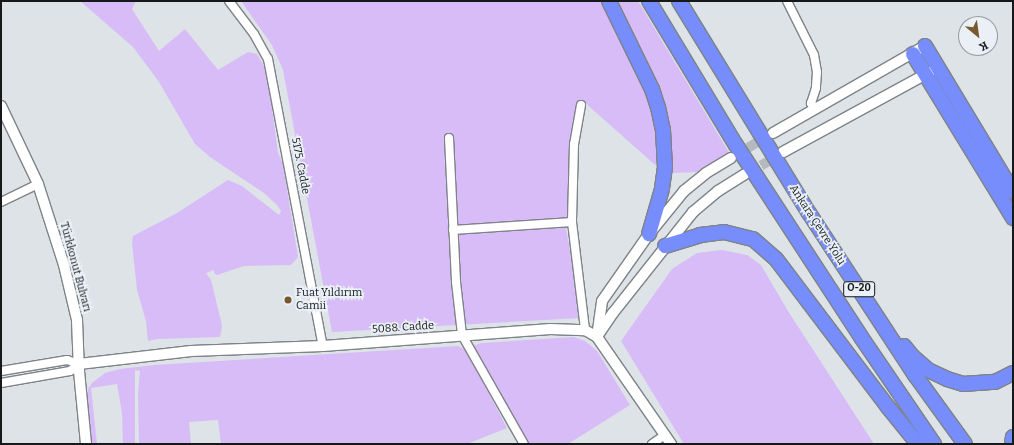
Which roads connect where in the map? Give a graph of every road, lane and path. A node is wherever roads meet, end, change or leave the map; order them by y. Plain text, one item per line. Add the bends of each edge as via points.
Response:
1 (229, 1) edge
2 (609, 1) edge
3 (649, 1) edge
4 (679, 1) edge
5 (787, 1) edge
6 (926, 46) joint
7 (913, 54) junction
8 (939, 66) junction
9 (925, 75) junction
10 (581, 105) dead end
11 (1, 106) edge
12 (814, 109) junction
13 (772, 133) tunnel mouth
14 (449, 138) dead end
15 (783, 152) tunnel mouth
16 (730, 158) tunnel mouth
17 (744, 175) tunnel mouth
18 (38, 184) junction
19 (1013, 192) edge
20 (1, 202) edge
21 (1013, 218) edge
22 (572, 222) junction
23 (453, 230) junction
24 (649, 234) junction
25 (665, 246) junction
26 (856, 286) junction
27 (585, 330) junction
28 (462, 335) junction
29 (597, 337) junction
30 (323, 346) junction
31 (79, 364) junction
32 (1, 371) edge
33 (1013, 373) edge
34 (1, 382) edge
35 (1013, 437) edge
36 (668, 440) edge
37 (86, 444) edge
38 (524, 444) edge
39 (652, 444) edge
40 (918, 444) edge
41 (934, 444) edge
42 (964, 444) edge
43 (1012, 444) edge

1 - 30 street, 5175. Cadde via 254,34 268,59
2 - 24 highway via 652,89 663,130 662,189
3 - 41 highway, O-20 via 736,145
4 - 26 highway, Ankara Çevre Yolu / O-20
5 - 12 street via 814,55 818,72 811,103
6 - 7 street
6 - 8 highway
7 - 9 highway
7 - 12 street
8 - 9 street
8 - 19 highway
9 - 15 street
9 - 21 highway
10 - 22 street via 574,144
11 - 18 street, Türkkonut Bulvarı
12 - 13 street
14 - 23 street
16 - 24 street via 706,172 684,192
17 - 25 street via 718,191 693,212
18 - 20 street
18 - 31 street, Türkkonut Bulvarı via 64,265 77,320
22 - 23 street
22 - 27 street
23 - 28 street
24 - 29 street via 602,301
25 - 29 street
25 - 40 highway via 700,235 724,232 753,239 776,259
26 - 33 highway via 912,356 928,370 963,384 995,382
26 - 42 highway, Ankara Çevre Yolu / O-20
27 - 28 street, 5088. Cadde
27 - 29 street
28 - 30 street, 5088. Cadde
28 - 38 street
29 - 36 street
30 - 31 street, 5088. Cadde via 191,351
31 - 32 street via 67,360
31 - 34 street via 70,371
31 - 37 street, Türkkonut Bulvarı
35 - 43 highway
36 - 39 street

